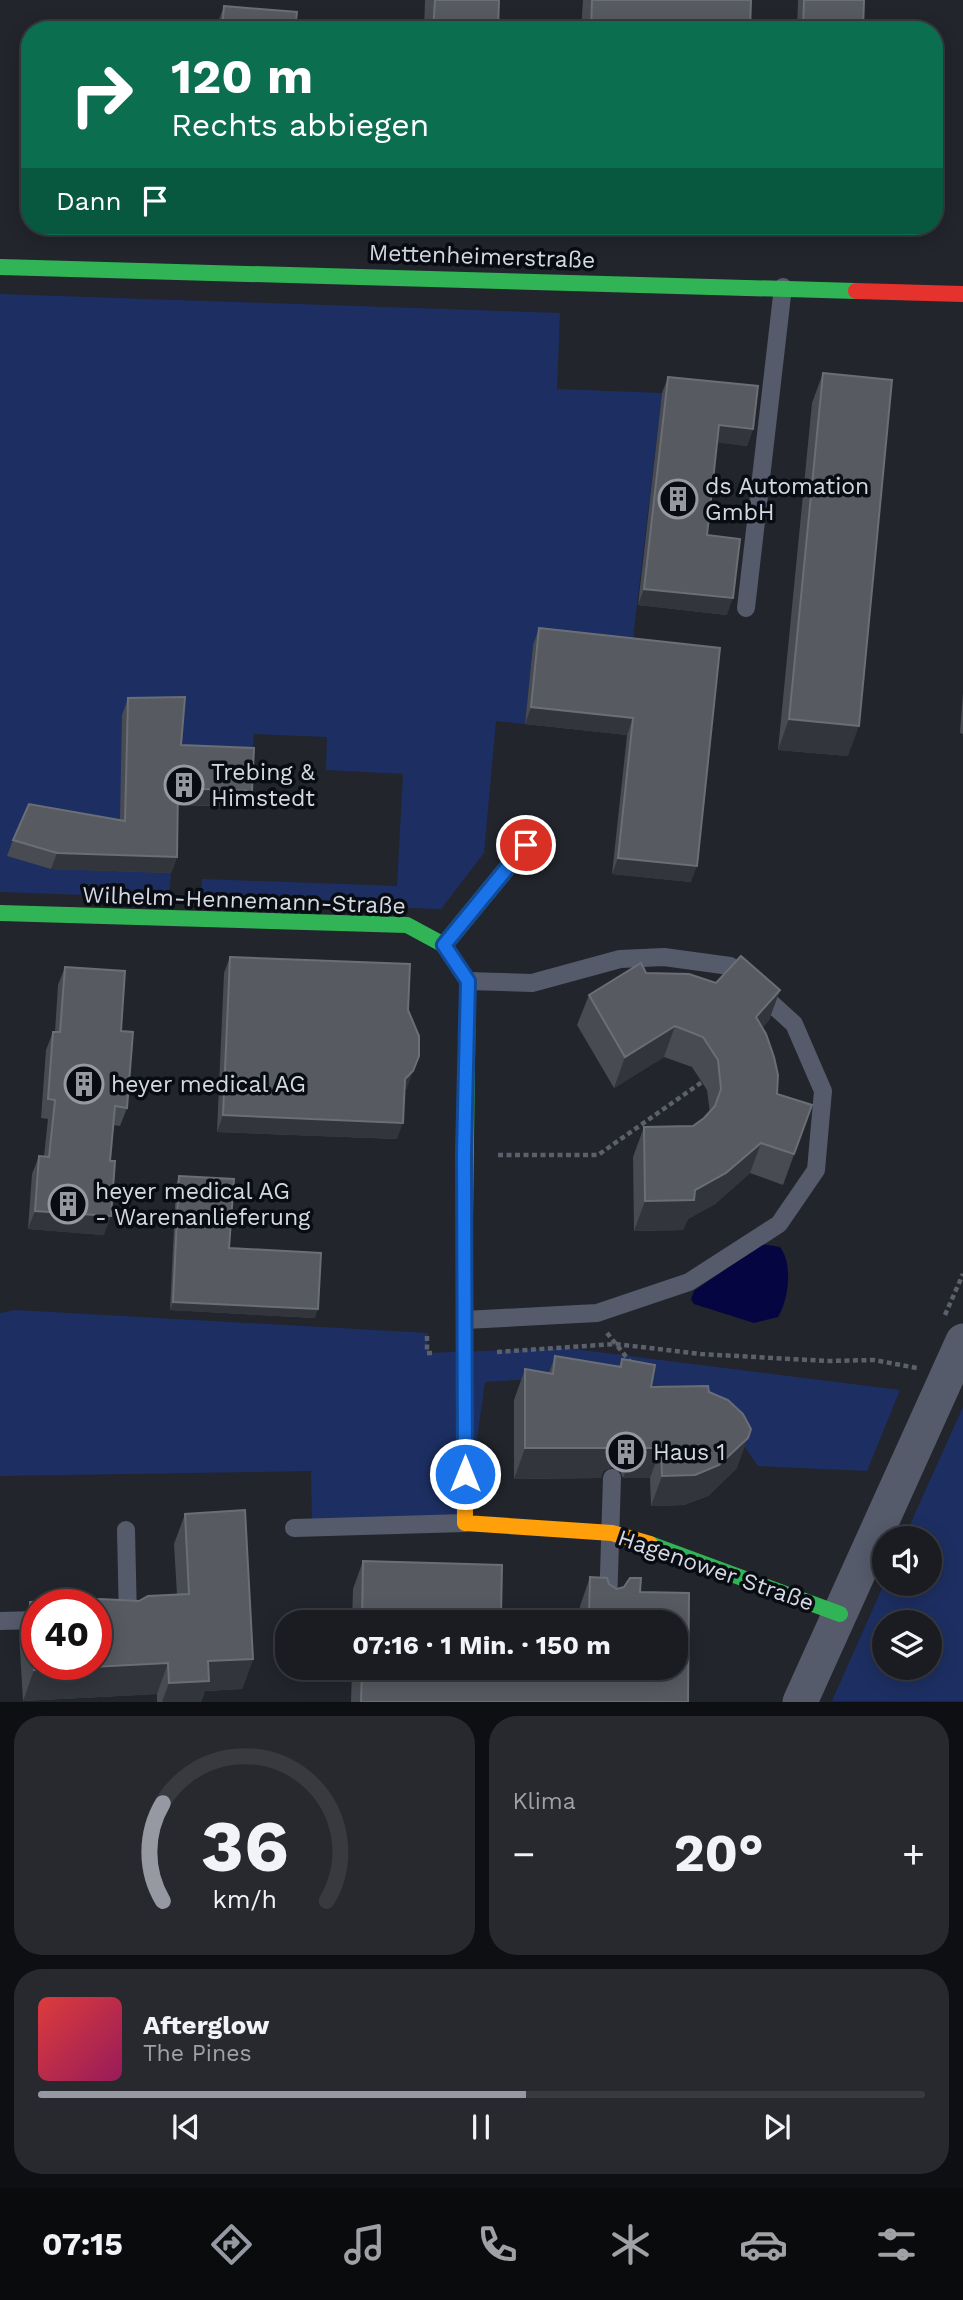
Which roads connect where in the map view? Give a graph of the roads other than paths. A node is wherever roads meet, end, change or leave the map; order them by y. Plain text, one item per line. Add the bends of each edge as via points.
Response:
1 (0, 267) edge
2 (783, 287) junction
3 (963, 294) edge
4 (746, 607) dead end
5 (526, 845) dead end
6 (0, 913) edge
7 (444, 945) junction
8 (468, 981) junction
9 (465, 1320) junction
10 (963, 1341) edge
11 (612, 1478) dead end
12 (466, 1522) junction
13 (294, 1528) dead end
14 (127, 1530) dead end
15 (612, 1533) junction
16 (608, 1606) edge
17 (840, 1614) junction
18 (21, 1620) edge
19 (112, 1620) edge
20 (0, 1621) edge
21 (800, 1702) edge

1 - 2 street, Mettenheimerstraße
2 - 3 street, Mettenheimerstraße
2 - 4 lane
5 - 7 lane
6 - 7 street, Wilhelm-Hennemann-Straße via 407,925
7 - 8 street, Wilhelm-Hennemann-Straße
8 - 9 street
8 - 9 lane via 532,983 620,959 664,957 730,966 794,1024 824,1091 816,1170 779,1224 689,1282 597,1313
9 - 12 street
10 - 17 street, Hagenower Straße
11 - 15 lane
12 - 13 lane
12 - 15 street, Hagenower Straße
14 - 19 lane via 128,1620
15 - 16 lane
15 - 17 street, Hagenower Straße
17 - 21 street, Hagenower Straße
18 - 20 lane

